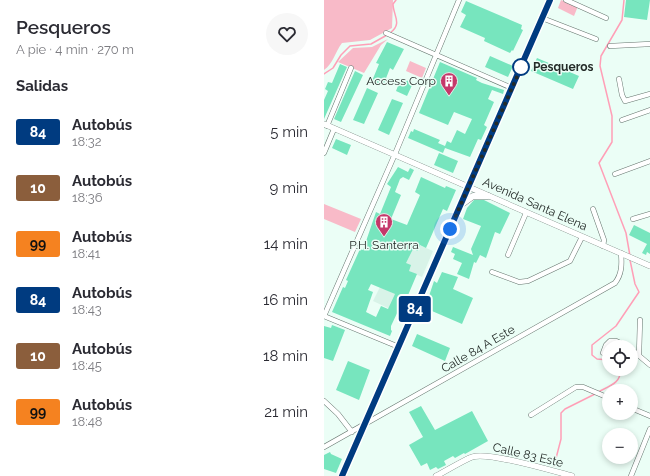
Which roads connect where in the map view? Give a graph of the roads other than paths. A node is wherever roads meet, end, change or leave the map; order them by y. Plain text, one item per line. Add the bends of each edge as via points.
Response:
1 (459, 0) edge
2 (550, 0) edge
3 (566, 0) edge
4 (542, 18) junction
5 (606, 18) dead end
6 (386, 32) dead end
7 (596, 39) dead end
8 (650, 44) edge
9 (610, 46) dead end
10 (437, 55) junction
11 (352, 68) dead end
12 (619, 79) dead end
13 (512, 88) junction
14 (650, 94) edge
15 (650, 110) edge
16 (622, 120) dead end
17 (325, 125) edge
18 (334, 129) junction
19 (324, 153) edge
20 (395, 154) junction
21 (650, 162) edge
22 (615, 174) dead end
23 (469, 187) junction
24 (488, 196) junction
25 (460, 207) junction
26 (593, 209) dead end
27 (526, 213) junction
28 (650, 214) edge
29 (633, 219) dead end
30 (582, 237) junction
31 (603, 246) junction
32 (622, 254) junction
33 (508, 255) dead end
34 (650, 266) edge
35 (492, 272) dead end
36 (324, 316) edge
37 (640, 320) dead end
38 (399, 346) junction
39 (639, 355) joint
40 (650, 365) edge
41 (602, 395) edge
42 (324, 401) edge
43 (638, 411) edge
44 (531, 415) dead end
45 (650, 416) edge
46 (365, 424) junction
47 (650, 429) edge
48 (352, 432) junction
49 (324, 447) edge
50 (342, 476) edge
51 (436, 476) edge
52 (572, 476) edge
53 (631, 476) edge

1 - 10 street
2 - 4 main road
3 - 5 street
4 - 7 street
4 - 13 main road
6 - 10 street
8 - 9 street
10 - 13 street
10 - 20 street
11 - 17 street
12 - 14 street via 625,101
13 - 23 main road
15 - 16 street
17 - 18 street, Avenida Santa Elena
18 - 19 street
18 - 20 street, Avenida Santa Elena
20 - 23 street, Avenida Santa Elena
20 - 36 street
21 - 22 street
23 - 24 street, Avenida Santa Elena
23 - 25 main road
24 - 25 main road via 473,196
24 - 27 street, Avenida Santa Elena
25 - 38 main road
26 - 31 street via 604,240
27 - 30 street, Avenida Santa Elena
27 - 33 street
28 - 29 street
30 - 31 street, Avenida Santa Elena
30 - 35 street via 570,261 528,281 519,282
31 - 32 street, Avenida Santa Elena
32 - 34 street, Avenida Santa Elena
32 - 46 street, Calle 84 A Este via 621,270 615,283
36 - 38 street
37 - 39 street
38 - 46 main road
39 - 40 street
41 - 44 street via 583,386 576,387
42 - 48 street
43 - 45 street
46 - 48 street, Calle 84 A Este
46 - 50 main road
47 - 53 street
48 - 49 street, Calle 84 A Este
51 - 52 street, Calle 83 Este via 473,456 499,458

